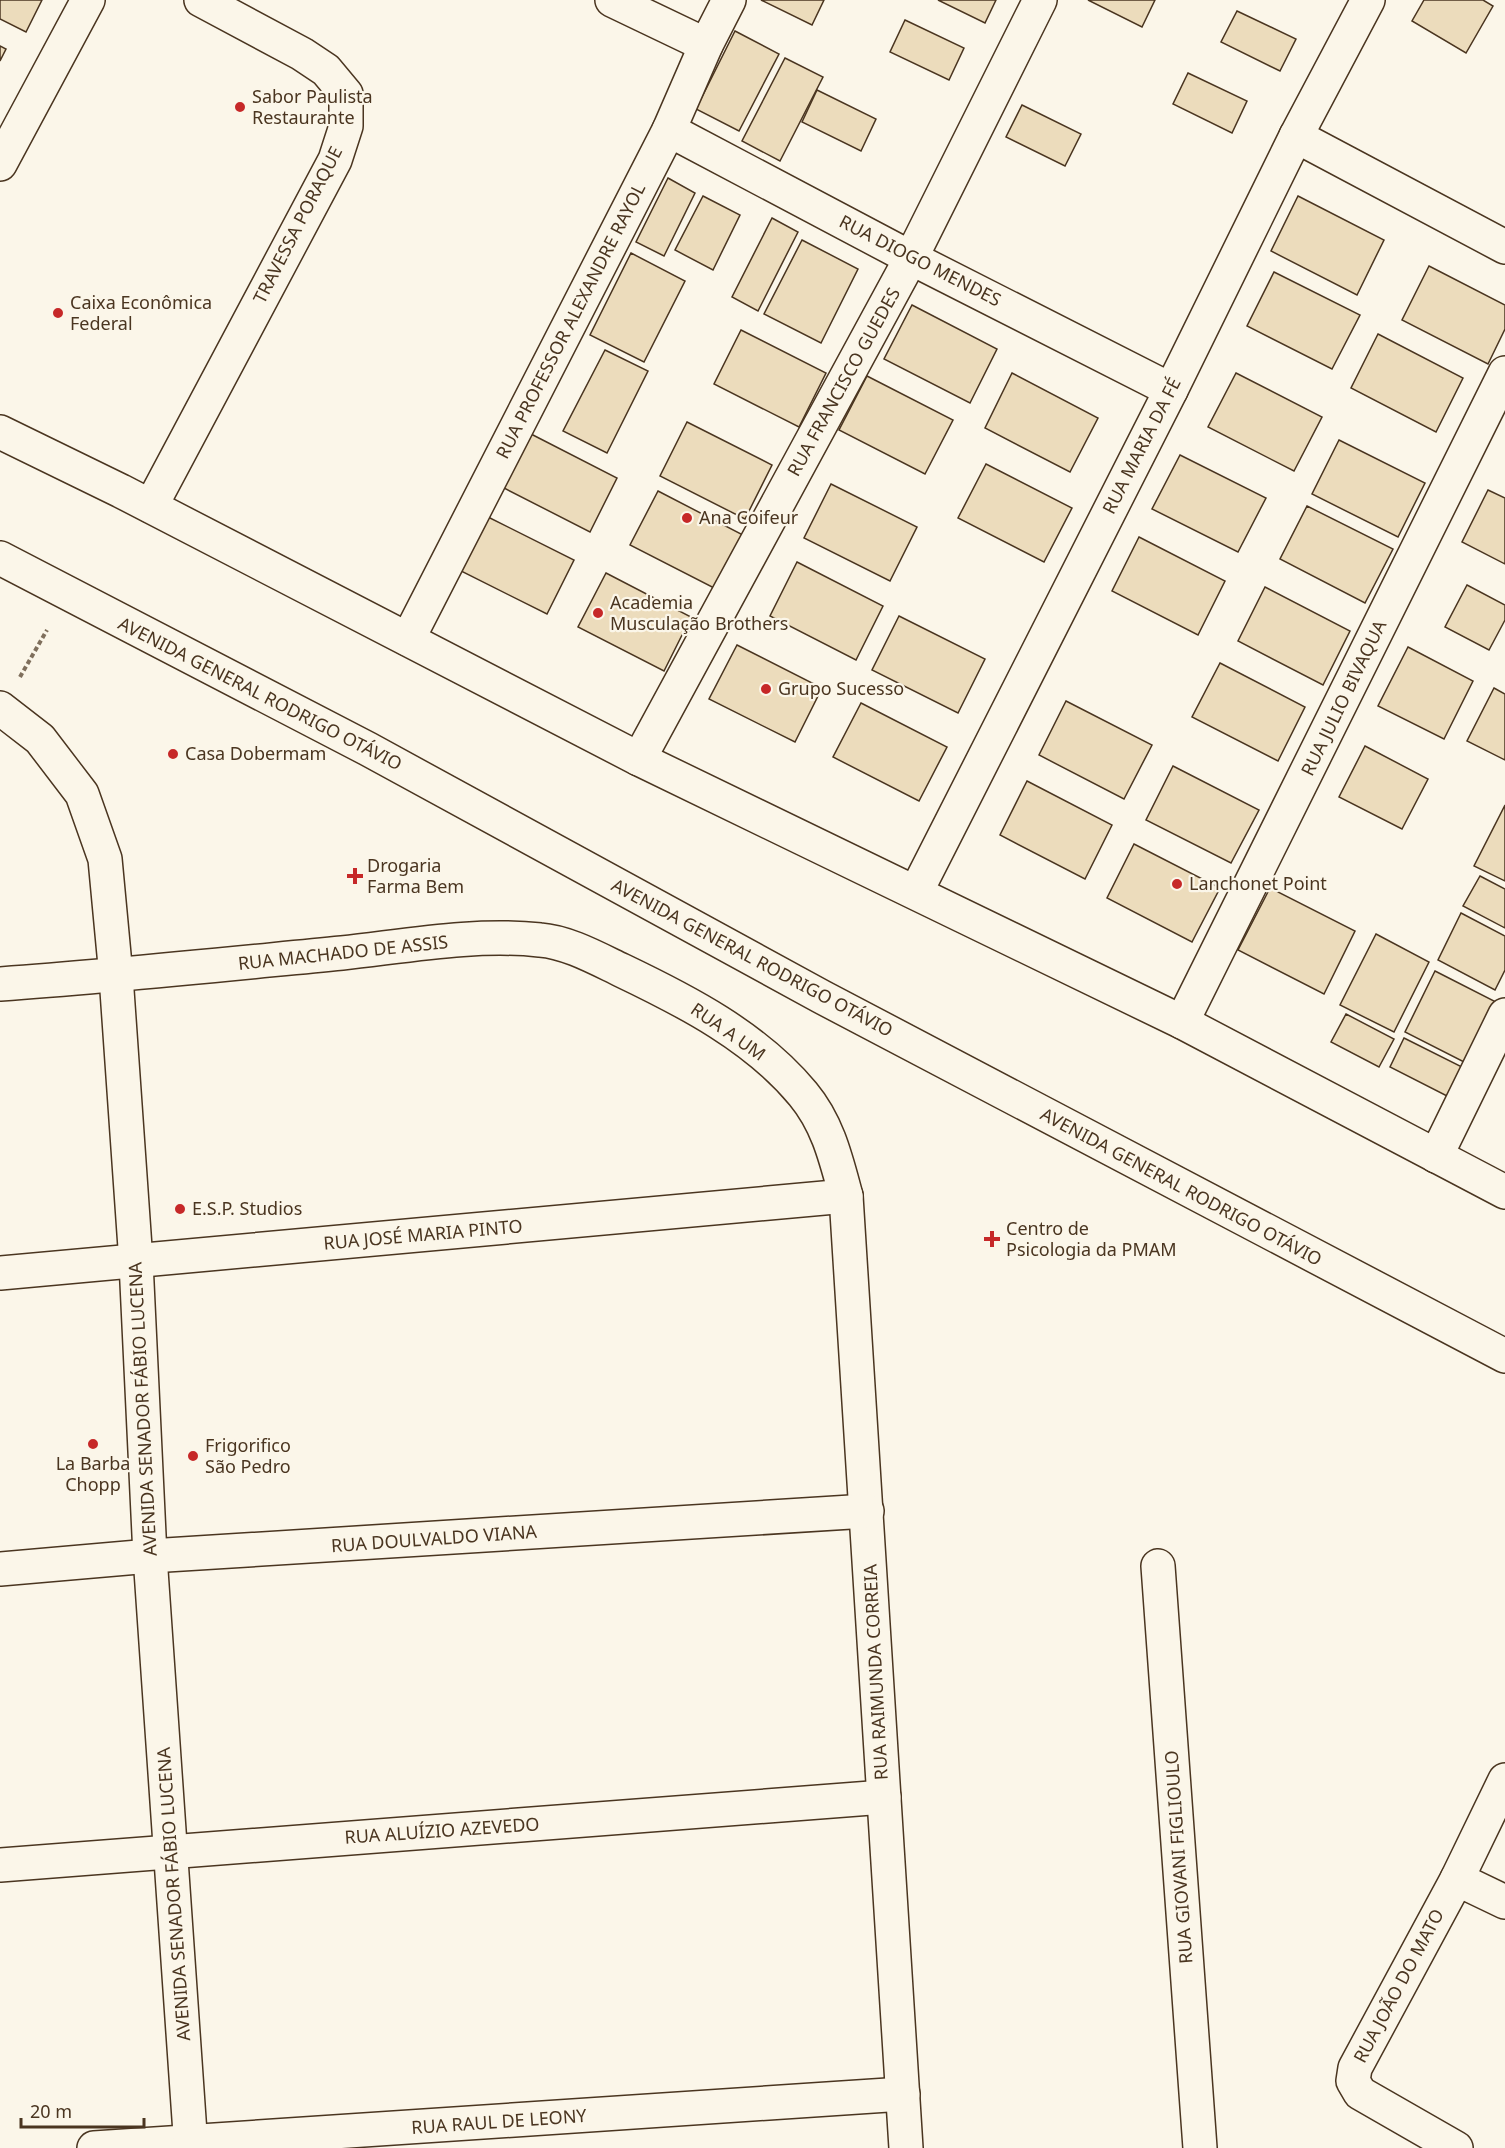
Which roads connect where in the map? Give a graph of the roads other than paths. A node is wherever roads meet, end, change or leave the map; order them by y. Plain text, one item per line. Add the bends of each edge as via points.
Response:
1 (88, 0) edge
2 (201, 0) edge
3 (612, 0) edge
4 (729, 0) edge
5 (1040, 0) edge
6 (1368, 0) edge
7 (706, 45) junction
8 (669, 130) junction
9 (1296, 135) junction
10 (0, 164) edge
11 (1505, 247) edge
12 (911, 258) junction
13 (1505, 373) edge
14 (1171, 390) junction
15 (0, 432) edge
16 (151, 506) junction
17 (0, 558) edge
18 (408, 639) junction
19 (1, 708) edge
20 (639, 759) junction
21 (916, 892) junction
22 (116, 976) junction
23 (0, 984) edge
24 (675, 996) joint
25 (1505, 1015) edge
26 (1182, 1022) junction
27 (1436, 1156) junction
28 (1505, 1192) edge
29 (846, 1196) junction
30 (135, 1262) junction
31 (0, 1273) edge
32 (1505, 1356) edge
33 (867, 1511) junction
34 (150, 1556) junction
35 (1158, 1566) dead end
36 (0, 1569) edge
37 (1505, 1780) edge
38 (884, 1797) junction
39 (172, 1852) junction
40 (0, 1865) edge
41 (1457, 1879) junction
42 (1505, 1902) edge
43 (903, 2094) junction
44 (190, 2145) edge
45 (94, 2148) edge
46 (906, 2148) edge
47 (1200, 2148) edge
48 (1456, 2148) edge

1 - 10 street
2 - 16 street, TRAVESSA PORAQUE via 326,69 346,94 346,126 335,160
3 - 7 street
4 - 7 street, RUA PROFESSOR ALEXANDRE RAYOL
5 - 12 street, RUA FRANCISCO GUEDES
6 - 9 street, RUA MARIA DA FÉ
7 - 8 street, RUA PROFESSOR ALEXANDRE RAYOL
8 - 12 street, RUA DIOGO MENDES
8 - 18 street, RUA PROFESSOR ALEXANDRE RAYOL
9 - 11 street
9 - 14 street, RUA MARIA DA FÉ
12 - 14 street, RUA DIOGO MENDES
12 - 20 street, RUA FRANCISCO GUEDES
13 - 26 street, RUA JULIO BIVAQUA
14 - 21 street, RUA MARIA DA FÉ
15 - 16 street
16 - 18 street
17 - 32 street, AVENIDA GENERAL RODRIGO OTÁVIO via 368,749 822,997
18 - 20 street
19 - 22 street, AVENIDA SENADOR FÁBIO LUCENA via 40,739 82,794 105,859
20 - 21 street
21 - 26 street
22 - 23 street, RUA MACHADO DE ASSIS
22 - 24 street, RUA MACHADO DE ASSIS via 467,940 541,940 590,955
22 - 30 street, AVENIDA SENADOR FÁBIO LUCENA
24 - 29 street, RUA A UM via 729,1028 804,1095 828,1134
25 - 27 street
26 - 27 street
27 - 28 street
29 - 30 street, RUA JOSÉ MARIA PINTO
29 - 33 street, RUA RAIMUNDA CORREIA
30 - 31 street, RUA JOSÉ MARIA PINTO
30 - 34 street, AVENIDA SENADOR FÁBIO LUCENA
33 - 34 street, RUA DOULVALDO VIANA
33 - 38 street, RUA RAIMUNDA CORREIA
34 - 36 street, RUA DOULVALDO VIANA
34 - 39 street, AVENIDA SENADOR FÁBIO LUCENA
35 - 47 street, RUA GIOVANI FIGLIOULO
37 - 41 street, RUA JOÃO DO MATO
38 - 39 street, RUA ALUÍZIO AZEVEDO
38 - 43 street, RUA RAIMUNDA CORREIA
39 - 40 street, RUA ALUÍZIO AZEVEDO
39 - 44 street, AVENIDA SENADOR FÁBIO LUCENA
41 - 42 street
41 - 48 street, RUA JOÃO DO MATO via 1354,2068 1353,2081 1360,2093 1373,2102
43 - 44 street, RUA RAUL DE LEONY
43 - 46 street, RUA RAIMUNDA CORREIA
44 - 45 street, RUA RAUL DE LEONY

